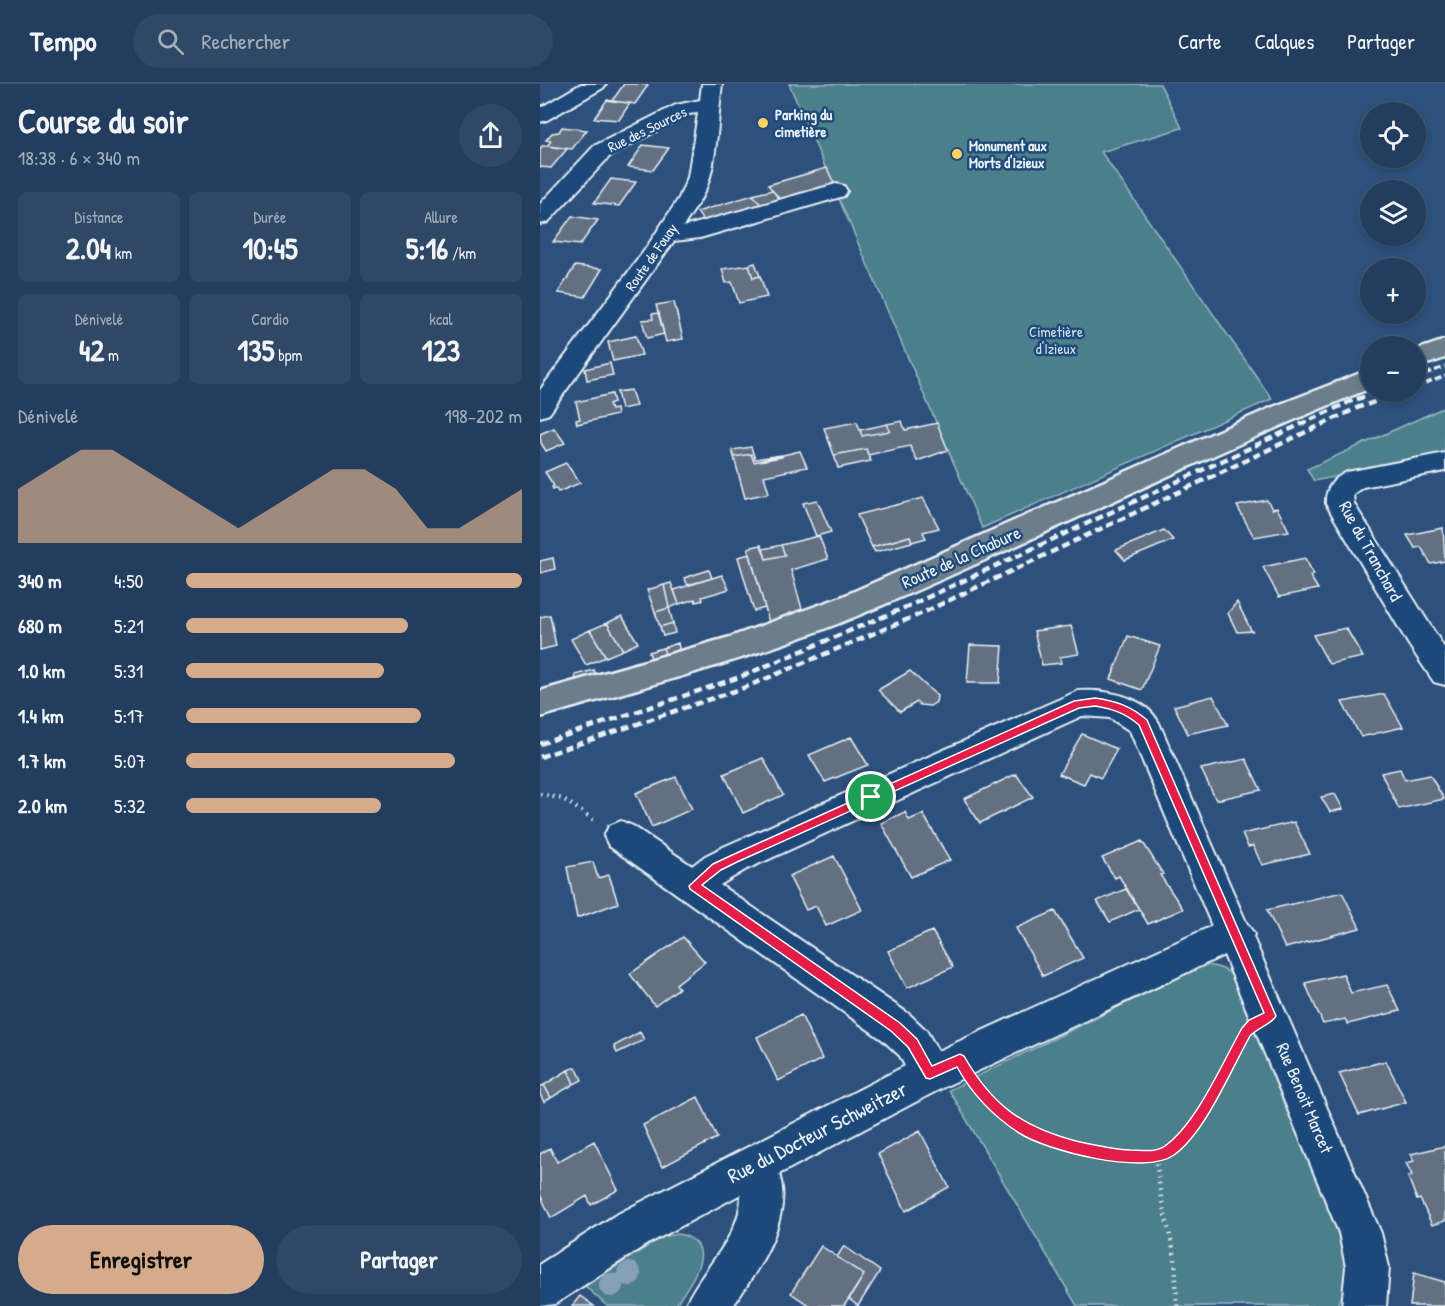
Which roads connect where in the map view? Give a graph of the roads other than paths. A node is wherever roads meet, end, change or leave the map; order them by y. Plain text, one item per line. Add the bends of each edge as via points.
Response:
1 (596, 84) edge
2 (711, 94) edge
3 (540, 116) edge
4 (836, 191) dead end
5 (540, 217) edge
6 (668, 234) junction
7 (1445, 348) edge
8 (1426, 356) edge
9 (1360, 382) edge
10 (540, 408) edge
11 (1445, 462) edge
12 (1445, 673) edge
13 (540, 704) edge
14 (621, 836) road end
15 (694, 886) junction
16 (1236, 934) junction
17 (945, 1067) junction
18 (755, 1164) junction
19 (540, 1289) edge
20 (707, 1306) edge
21 (1364, 1306) edge

1 - 3 street
2 - 5 street, Rue des Sources via 602,151
2 - 6 street, Route de Fouay via 699,177
4 - 6 street via 692,233
6 - 10 street, Route de Fouay
7 - 8 main road
9 - 13 main road, Route de la Chabure via 852,605 737,647
11 - 12 street, Rue du Tranchard via 1357,479 1339,493 1341,504
14 - 15 street
15 - 16 street, Rue Benoit Marcet via 733,859 1078,704 1095,702 1130,712 1143,723
15 - 17 street via 896,1027
16 - 17 street, Rue du Docteur Schweitzer
16 - 21 street, Rue Benoit Marcet via 1365,1244 1369,1279
17 - 18 street, Rue du Docteur Schweitzer
18 - 19 street, Rue du Docteur Schweitzer via 629,1231
18 - 20 street via 761,1204 753,1232

